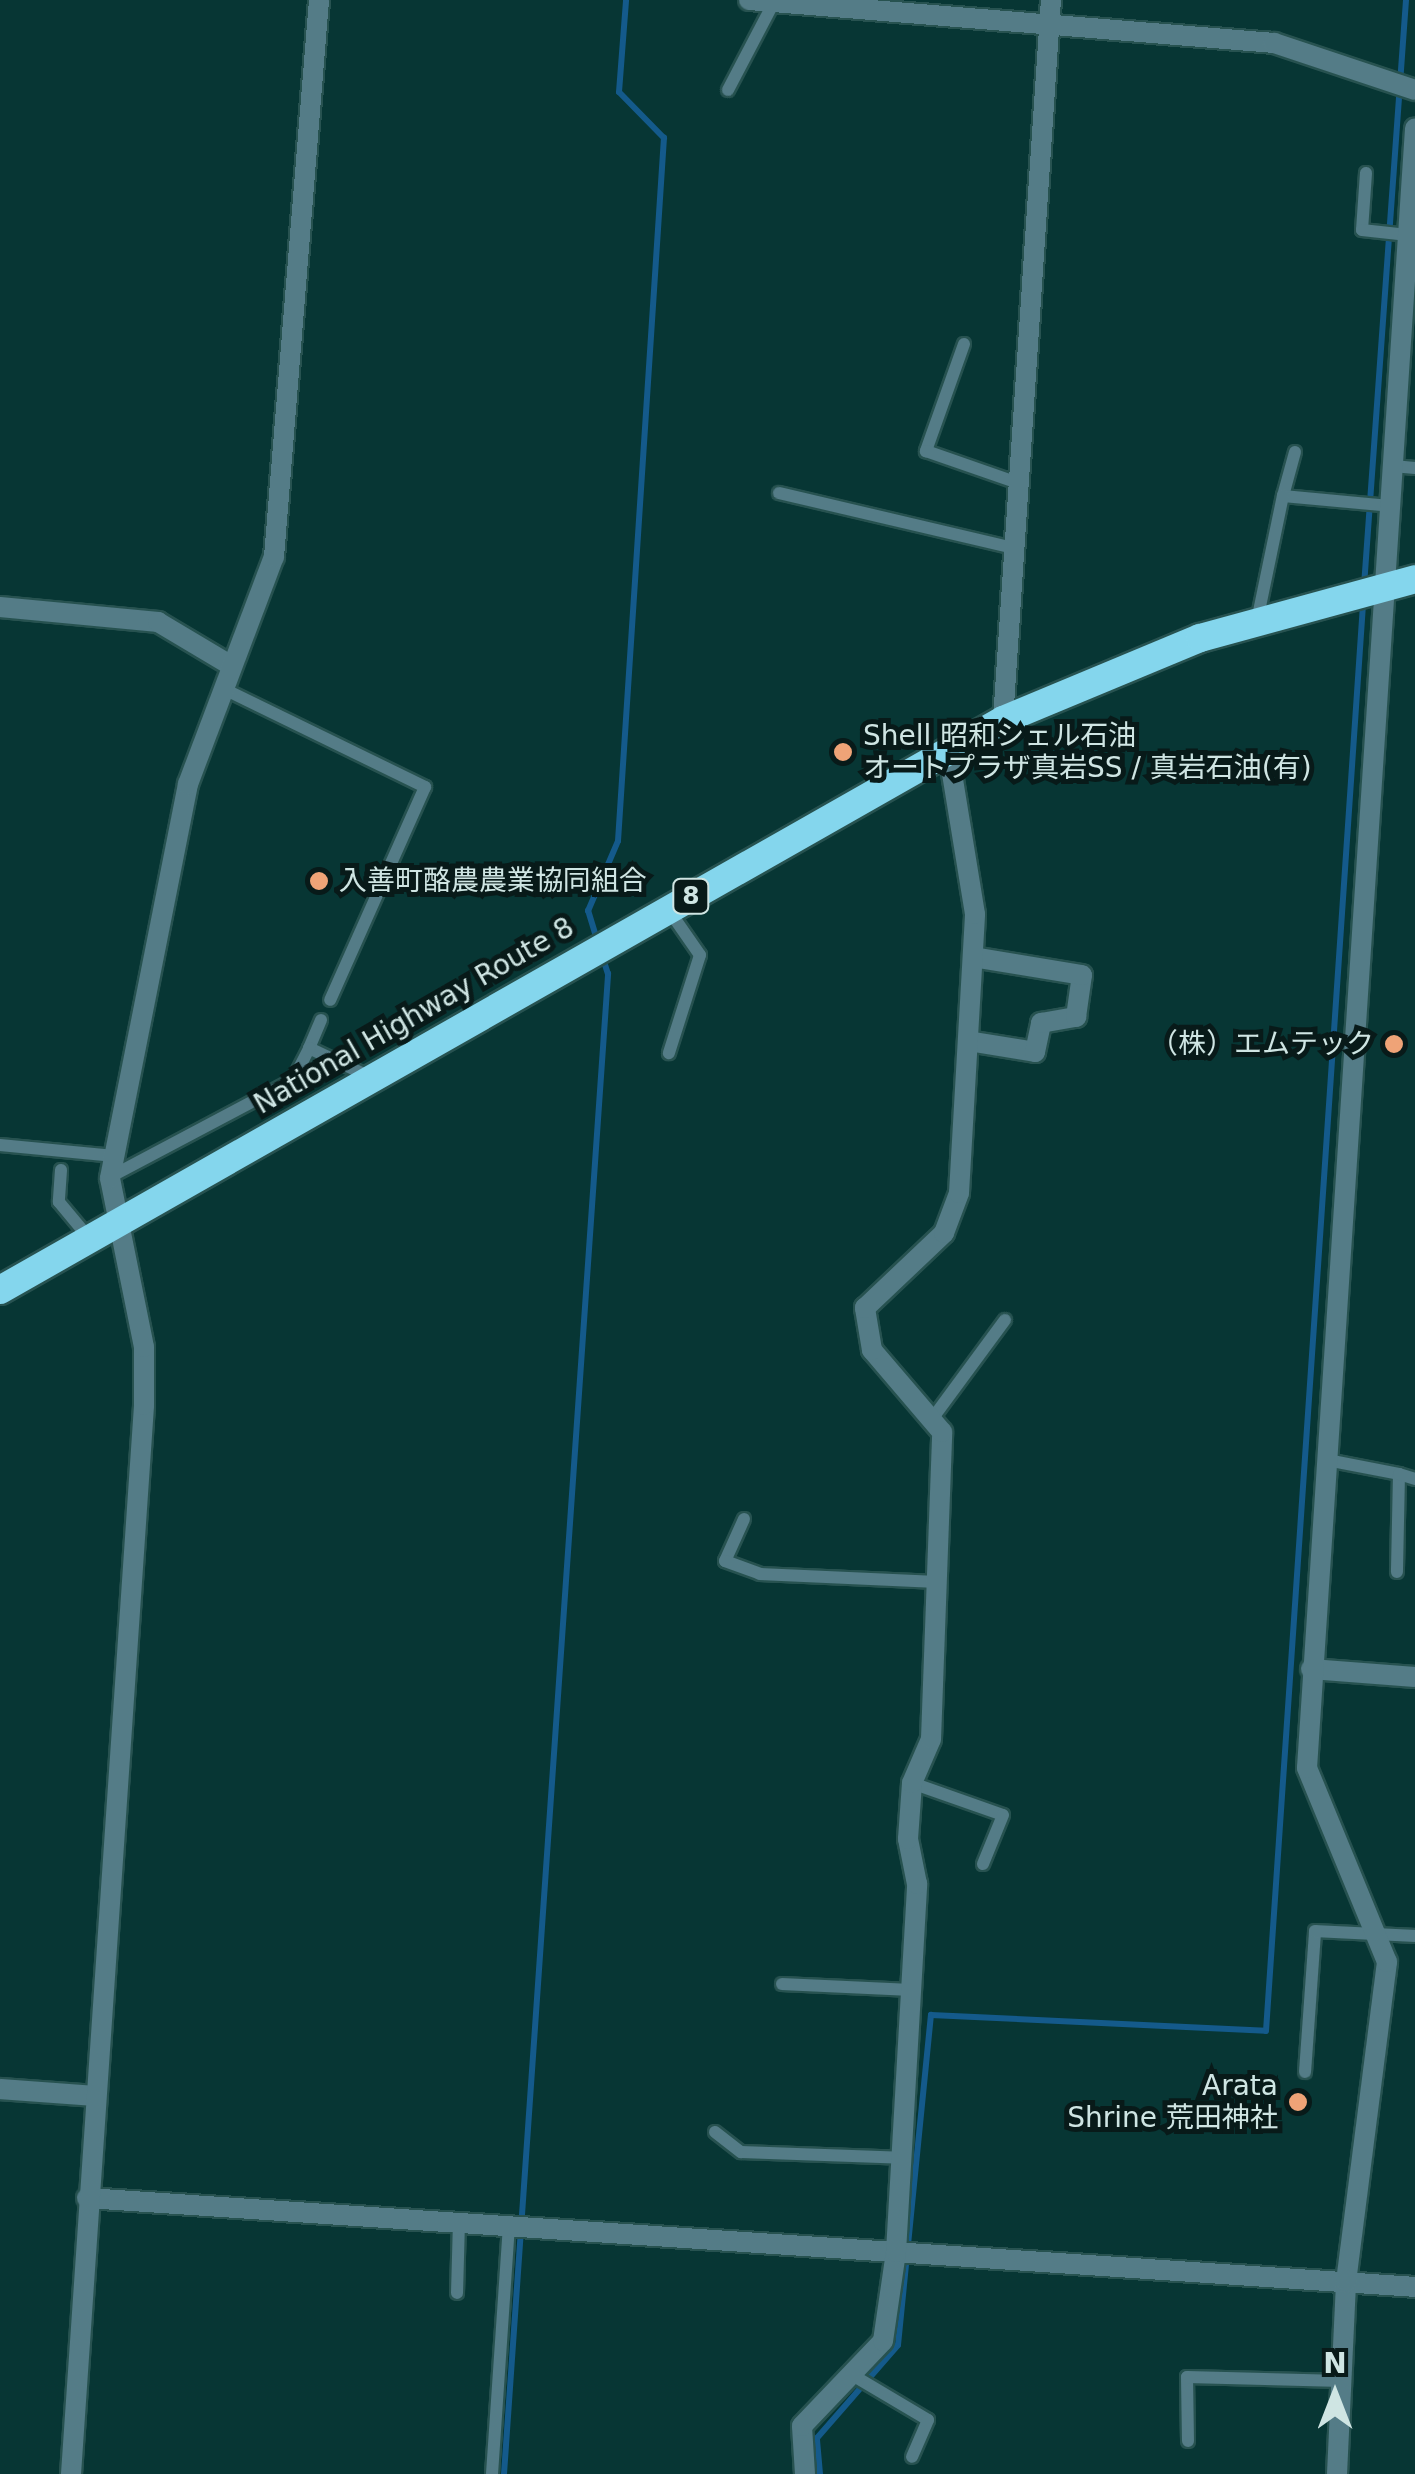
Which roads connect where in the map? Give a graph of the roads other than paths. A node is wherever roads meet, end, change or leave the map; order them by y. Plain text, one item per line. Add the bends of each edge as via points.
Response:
1 (319, 0) edge
2 (749, 0) edge
3 (774, 2) edge
4 (1050, 10) edge
5 (728, 90) dead end
6 (1415, 90) edge
7 (1415, 128) edge
8 (1366, 173) dead end
9 (1408, 235) junction
10 (964, 344) dead end
11 (1295, 452) dead end
12 (1392, 466) junction
13 (1415, 468) edge
14 (1015, 482) junction
15 (779, 493) dead end
16 (1283, 496) junction
17 (1390, 506) junction
18 (1010, 547) junction
19 (1403, 580) edge
20 (0, 608) edge
21 (1257, 621) junction
22 (230, 665) junction
23 (222, 688) junction
24 (1003, 720) junction
25 (948, 749) junction
26 (668, 909) junction
27 (973, 956) junction
28 (330, 1000) dead end
29 (321, 1020) dead end
30 (968, 1041) junction
31 (309, 1048) junction
32 (668, 1053) dead end
33 (372, 1078) junction
34 (0, 1145) edge
35 (112, 1167) junction
36 (61, 1170) dead end
37 (101, 1231) junction
38 (0, 1290) edge
39 (1004, 1320) dead end
40 (932, 1419) junction
41 (1326, 1460) junction
42 (1399, 1474) junction
43 (1415, 1479) edge
44 (744, 1518) dead end
45 (1398, 1572) dead end
46 (937, 1582) junction
47 (1311, 1669) junction
48 (1415, 1677) edge
49 (912, 1783) junction
50 (983, 1864) dead end
51 (1378, 1932) junction
52 (1415, 1936) edge
53 (782, 1984) dead end
54 (911, 1990) junction
55 (1305, 2072) dead end
56 (0, 2090) edge
57 (96, 2096) junction
58 (715, 2132) dead end
59 (902, 2158) junction
60 (87, 2198) junction
61 (460, 2223) junction
62 (508, 2226) junction
63 (896, 2252) junction
64 (1346, 2282) junction
65 (1415, 2287) edge
66 (457, 2292) dead end
67 (854, 2376) junction
68 (1342, 2381) junction
69 (1188, 2441) dead end
70 (912, 2457) dead end
71 (71, 2474) edge
72 (492, 2474) edge
73 (805, 2474) edge
74 (1337, 2474) edge

1 - 22 street via 274,556
2 - 3 street
3 - 4 street
3 - 5 lane
4 - 6 street via 1274,43
4 - 14 street
7 - 9 street
8 - 9 lane via 1362,230
9 - 12 street
10 - 14 lane via 926,451
11 - 16 lane
12 - 13 lane
12 - 17 street
14 - 18 street
15 - 18 lane
16 - 17 lane
16 - 21 lane
17 - 19 street
18 - 24 street
19 - 21 highway, National Highway Route 8 / 8
19 - 41 street
20 - 22 street via 158,622
21 - 24 highway, National Highway Route 8 / 8
22 - 23 street
23 - 28 lane via 425,787
23 - 35 street via 188,784
24 - 25 highway, National Highway Route 8 / 8
25 - 26 highway, National Highway Route 8 / 8
25 - 27 street via 976,914
26 - 32 lane via 700,956
26 - 33 highway, National Highway Route 8 / 8
27 - 30 street
27 - 30 street via 1082,975 1076,1017 1040,1023 1034,1052
29 - 31 lane
30 - 40 street via 959,1193 944,1233 865,1308 872,1350
31 - 33 lane
31 - 35 lane via 293,1080
33 - 37 highway, National Highway Route 8 / 8
34 - 35 lane
35 - 37 street
36 - 37 lane via 59,1202
37 - 38 highway, National Highway Route 8 / 8
37 - 57 street via 144,1348 144,1404
39 - 40 lane
40 - 46 street via 942,1432
41 - 42 lane
41 - 47 street
42 - 43 lane
42 - 45 lane
44 - 46 lane via 725,1561 760,1574
46 - 49 street via 931,1739
47 - 48 street
47 - 51 street via 1307,1768
49 - 50 lane via 1003,1815
49 - 54 street
51 - 52 lane
51 - 55 lane via 1315,1931
51 - 64 street via 1387,1962
53 - 54 lane
54 - 59 street
56 - 57 street
57 - 60 street
58 - 59 lane via 741,2152
59 - 63 street
60 - 61 street
60 - 71 street
61 - 62 street
61 - 66 lane
62 - 63 street
62 - 72 lane
63 - 64 street
63 - 67 street via 883,2341
64 - 65 street
64 - 68 street
67 - 70 lane via 928,2420
67 - 73 street via 802,2426
68 - 69 lane via 1187,2377
68 - 74 street

